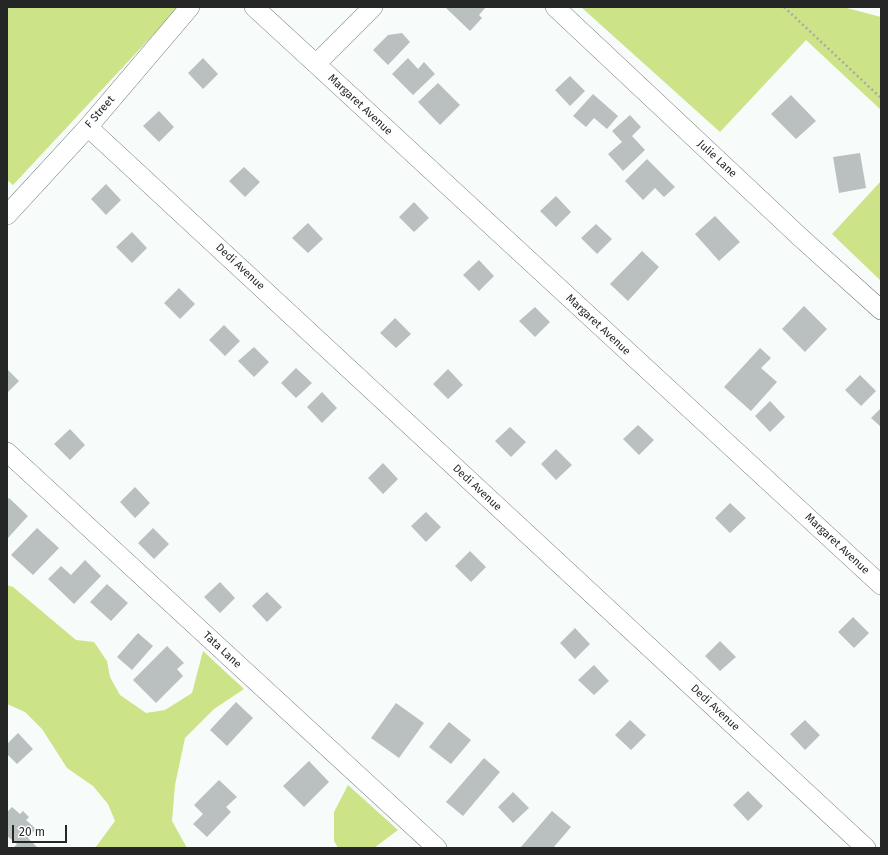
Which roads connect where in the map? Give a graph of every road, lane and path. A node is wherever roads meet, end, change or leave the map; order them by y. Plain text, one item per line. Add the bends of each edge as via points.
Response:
1 (190, 7) edge
2 (254, 7) edge
3 (372, 7) edge
4 (555, 7) edge
5 (784, 7) edge
6 (316, 64) junction
7 (881, 98) edge
8 (88, 127) junction
9 (7, 215) edge
10 (881, 310) edge
11 (7, 452) edge
12 (881, 585) edge
13 (437, 848) edge
14 (866, 848) edge

1 - 8 street, F Street
2 - 6 street
3 - 6 street
4 - 10 street, Julie Lane
5 - 7 path
6 - 12 street, Margaret Avenue
8 - 9 street, F Street
8 - 14 street, Dedi Avenue
11 - 13 street, Tata Lane

